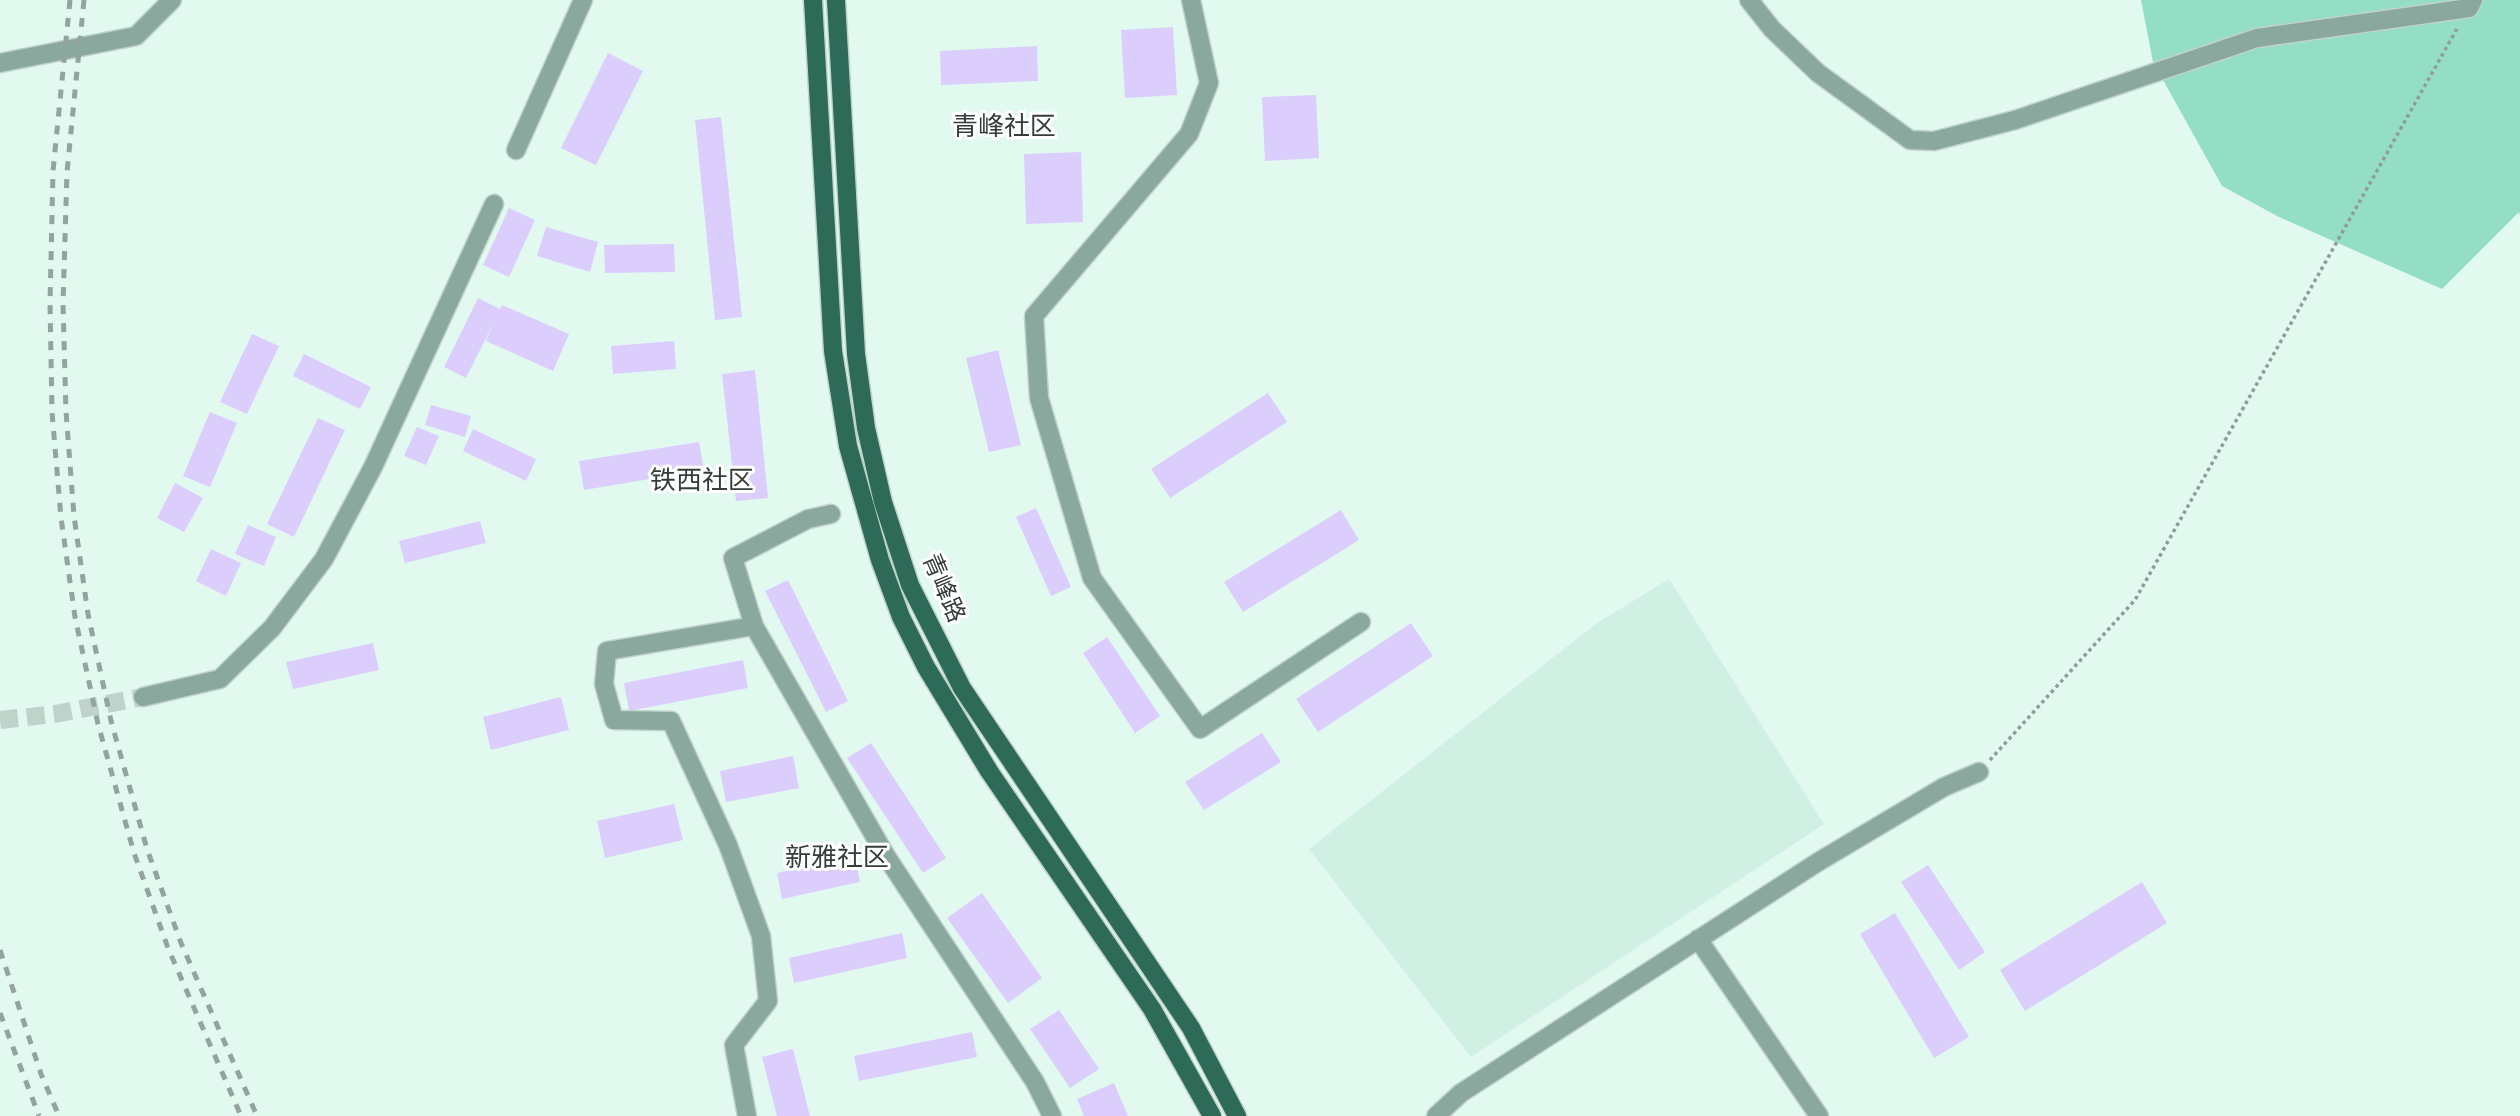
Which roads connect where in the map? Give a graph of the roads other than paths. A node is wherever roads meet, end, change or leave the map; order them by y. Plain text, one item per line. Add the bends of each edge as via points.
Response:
1 (172, 0) edge
2 (583, 0) edge
3 (813, 0) edge
4 (836, 0) edge
5 (1191, 0) edge
6 (1749, 0) edge
7 (2471, 4) edge
8 (0, 63) edge
9 (516, 150) dead end
10 (494, 204) dead end
11 (831, 514) dead end
12 (1361, 622) dead end
13 (754, 626) junction
14 (142, 697) tunnel mouth
15 (1979, 772) road end
16 (1698, 939) junction
17 (747, 1116) edge
18 (1052, 1116) edge
19 (1212, 1116) edge
20 (1237, 1116) edge
21 (1436, 1116) edge
22 (1819, 1116) edge

1 - 8 street via 136,36
2 - 9 street
3 - 19 main road, 青峰路 via 833,351 848,446 880,560 901,617 939,689 989,771 1152,1009
4 - 20 main road, 青峰路 via 856,354 883,502 910,585 962,688 1191,1028
5 - 12 street via 1209,83 1189,134 1034,316 1039,398 1091,578 1200,729
6 - 7 street via 1818,73 1910,140 1934,141 2015,120 2257,38
10 - 14 street via 373,467 324,559 272,628 220,680
11 - 13 street via 808,519 733,558
13 - 17 street via 607,651 604,684 614,720 671,721 728,845 761,936 768,1001 734,1045
13 - 18 street via 886,856 1035,1082
15 - 16 street via 1944,787
16 - 21 street via 1461,1093
16 - 22 street

